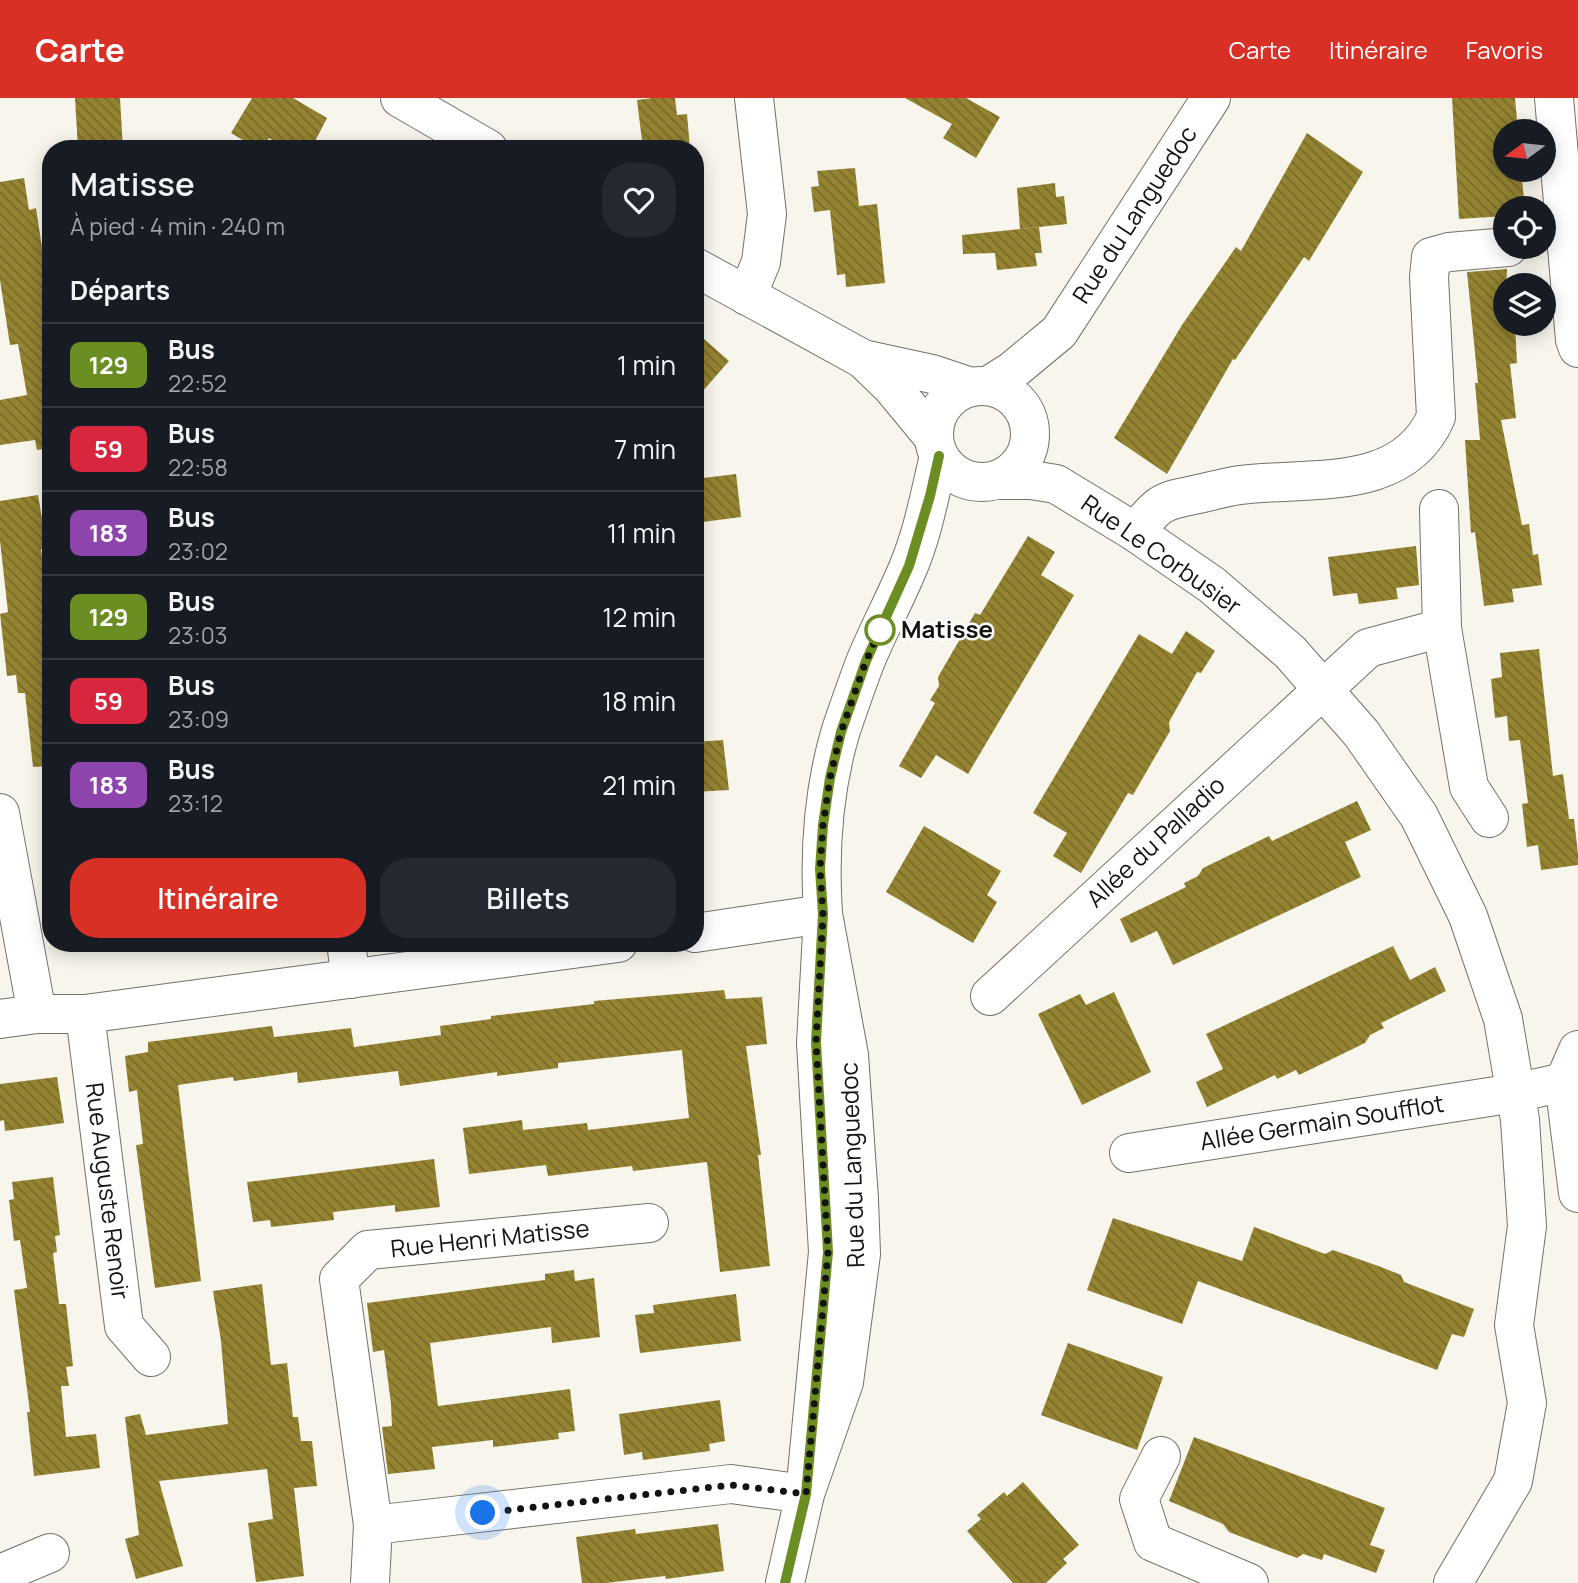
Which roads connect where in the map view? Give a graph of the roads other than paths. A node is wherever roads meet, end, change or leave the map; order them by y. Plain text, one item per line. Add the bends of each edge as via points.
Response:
1 (400, 98) edge
2 (754, 98) edge
3 (1211, 98) edge
4 (1554, 98) edge
5 (472, 140) edge
6 (1555, 196) edge
7 (1556, 245) edge
8 (1493, 248) edge
9 (704, 272) edge
10 (747, 296) junction
11 (1059, 332) junction
12 (1578, 348) edge
13 (863, 359) junction
14 (979, 386) junction
15 (1030, 428) junction
16 (936, 447) junction
17 (990, 481) junction
18 (1056, 484) junction
19 (1438, 509) dead end
20 (1135, 532) junction
21 (909, 566) junction
22 (1442, 628) junction
23 (1322, 688) junction
24 (0, 813) edge
25 (1489, 818) dead end
26 (823, 914) junction
27 (704, 932) edge
28 (488, 952) edge
29 (348, 961) edge
30 (990, 996) dead end
31 (85, 1014) junction
32 (18, 1017) edge
33 (1571, 1066) edge
34 (1515, 1093) junction
35 (1129, 1153) dead end
36 (1578, 1194) edge
37 (649, 1223) dead end
38 (151, 1357) dead end
39 (1161, 1456) dead end
40 (806, 1494) junction
41 (373, 1525) junction
42 (50, 1553) dead end
43 (0, 1574) edge
44 (370, 1583) edge
45 (785, 1583) edge
46 (1249, 1583) edge
47 (1453, 1583) edge

1 - 5 street
2 - 10 street via 767,214 761,262
3 - 11 street, Rue du Languedoc
4 - 6 street
7 - 12 street
8 - 20 street via 1431,257 1436,417 1420,445 1374,472 1239,485 1193,495 1162,505
9 - 10 street
10 - 13 street
11 - 14 street, Rue du Languedoc via 1012,370
11 - 15 street, Rue du Languedoc via 1037,392
13 - 14 street
13 - 16 street via 891,386
14 - 15 street via 1013,397
14 - 16 street via 947,400 934,425
15 - 17 street via 1022,463 1012,473
15 - 18 street, Rue Le Corbusier
16 - 17 street via 956,475 968,481
16 - 21 street, Rue du Languedoc via 930,496
17 - 18 street, Rue Le Corbusier
17 - 21 street, Rue du Languedoc via 961,499
18 - 20 street, Rue Le Corbusier
19 - 22 street
20 - 23 street, Rue Le Corbusier via 1212,585 1290,652
21 - 26 street, Rue du Languedoc via 866,661 841,732 823,825
22 - 23 street, Allée du Palladio via 1367,648
22 - 25 street via 1469,787
23 - 30 street, Allée du Palladio
23 - 34 street, Rue Le Corbusier via 1361,733 1419,816 1468,916 1503,1019
24 - 32 street
26 - 27 street
26 - 40 street, Rue du Languedoc via 849,1055 860,1254 844,1382
28 - 29 street
29 - 31 street
31 - 32 street
31 - 38 street, Rue Auguste Renoir via 124,1326
33 - 34 street, Allée Germain Soufflot
33 - 36 street
34 - 35 street, Allée Germain Soufflot
34 - 47 street, Rue Le Corbusier via 1527,1226 1514,1325 1527,1404 1513,1481
37 - 41 street, Rue Henri Matisse via 368,1250 339,1279
39 - 46 street via 1139,1499 1153,1542
40 - 41 street via 731,1485
40 - 45 street, Rue du Languedoc
41 - 44 street, Rue Henri Matisse
42 - 43 street

